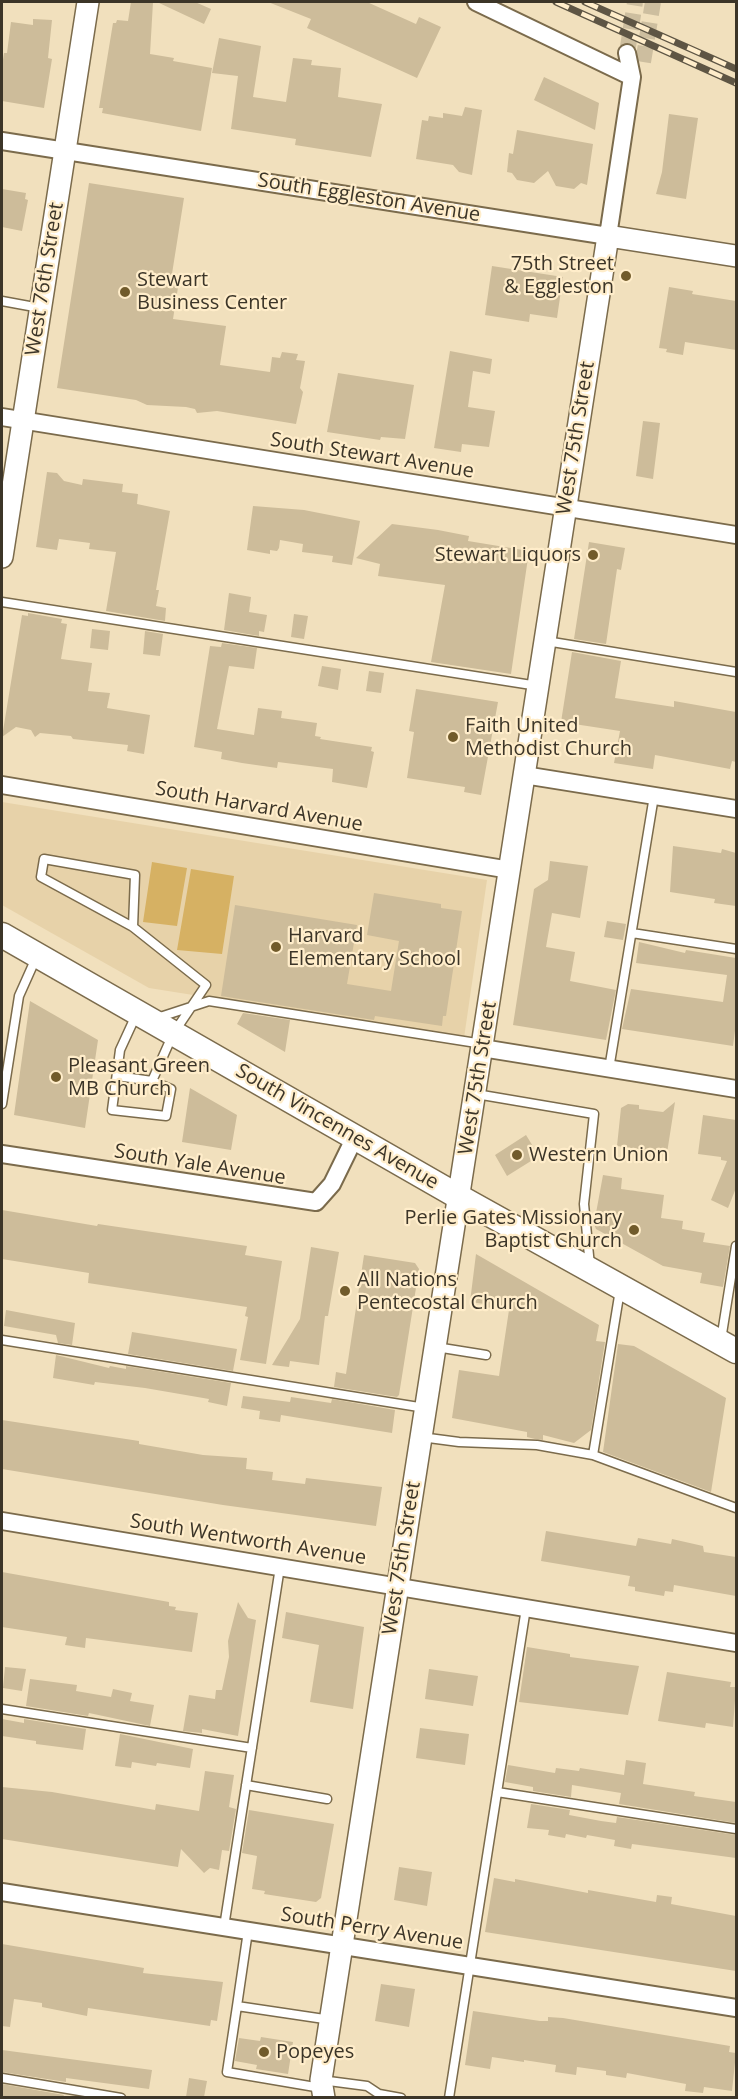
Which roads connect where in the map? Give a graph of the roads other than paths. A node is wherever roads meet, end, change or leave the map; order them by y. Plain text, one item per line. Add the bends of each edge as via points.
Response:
1 (88, 2) edge
2 (476, 2) edge
3 (627, 53) tunnel mouth
4 (643, 62) tunnel mouth
5 (632, 77) junction
6 (2, 141) edge
7 (65, 151) junction
8 (608, 236) junction
9 (736, 256) edge
10 (2, 301) edge
11 (40, 308) junction
12 (2, 417) edge
13 (23, 420) junction
14 (566, 509) junction
15 (736, 535) edge
16 (2, 558) edge
17 (2, 602) edge
18 (545, 641) junction
19 (736, 672) edge
20 (538, 686) junction
21 (524, 775) junction
22 (2, 785) edge
23 (654, 796) junction
24 (736, 809) edge
25 (510, 870) junction
26 (133, 927) junction
27 (632, 933) junction
28 (2, 935) edge
29 (736, 949) edge
30 (37, 956) junction
31 (192, 1006) junction
32 (143, 1017) junction
33 (173, 1034) junction
34 (483, 1046) junction
35 (609, 1069) junction
36 (117, 1076) junction
37 (152, 1081) junction
38 (736, 1089) edge
39 (475, 1094) junction
40 (2, 1104) edge
41 (355, 1137) junction
42 (2, 1154) edge
43 (459, 1197) junction
44 (736, 1246) edge
45 (590, 1270) junction
46 (620, 1286) junction
47 (2, 1340) edge
48 (435, 1347) junction
49 (729, 1347) edge
50 (486, 1354) dead end
51 (426, 1408) junction
52 (421, 1437) junction
53 (594, 1455) junction
54 (736, 1508) edge
55 (2, 1521) edge
56 (280, 1567) junction
57 (397, 1585) junction
58 (526, 1608) junction
59 (736, 1643) edge
60 (2, 1709) edge
61 (252, 1748) junction
62 (246, 1785) junction
63 (497, 1792) junction
64 (327, 1799) dead end
65 (736, 1828) edge
66 (2, 1892) edge
67 (224, 1927) junction
68 (248, 1931) junction
69 (343, 1945) junction
70 (470, 1966) junction
71 (237, 2006) junction
72 (736, 2008) edge
73 (331, 2020) junction
74 (2, 2078) edge
75 (318, 2090) edge
76 (121, 2097) edge
77 (401, 2097) edge
78 (449, 2097) edge

1 - 7 street, West 76th Street
2 - 5 street
3 - 5 street, West 75th Street
4 - 5 street, West 75th Street
5 - 8 street, West 75th Street
6 - 7 street, South Eggleston Avenue
7 - 8 street, South Eggleston Avenue
7 - 11 street, West 76th Street
8 - 9 street, South Eggleston Avenue
8 - 14 street, West 75th Street
10 - 11 lane
11 - 13 street, West 76th Street
12 - 13 street, South Stewart Avenue
13 - 14 street, South Stewart Avenue
13 - 16 street, West 76th Street
14 - 15 street, South Stewart Avenue
14 - 18 street, West 75th Street
17 - 20 lane
18 - 19 lane
18 - 20 street, West 75th Street
20 - 21 street, West 75th Street
21 - 23 street
21 - 25 street, West 75th Street
22 - 25 street, South Harvard Avenue
23 - 24 street
23 - 27 lane
25 - 34 street, West 75th Street
26 - 26 lane via 135,875 44,859 41,877
26 - 31 lane via 206,985
27 - 29 lane
27 - 35 lane
28 - 30 main road, South Vincennes Avenue
30 - 32 main road, South Vincennes Avenue
30 - 40 lane via 19,996
31 - 32 lane
31 - 33 lane
31 - 34 lane via 208,1001
32 - 33 main road, South Vincennes Avenue
32 - 36 lane via 120,1050
33 - 37 lane
33 - 41 main road, South Vincennes Avenue
34 - 35 street
34 - 39 street, West 75th Street
35 - 38 street
36 - 37 lane
36 - 37 lane via 112,1110 166,1116 171,1089
39 - 43 street, West 75th Street
39 - 45 lane via 594,1114 584,1204
41 - 42 street, South Yale Avenue via 332,1184 316,1202
41 - 43 main road, South Vincennes Avenue
43 - 45 main road, South Vincennes Avenue
43 - 48 street, West 75th Street
44 - 49 lane
45 - 46 main road, South Vincennes Avenue
46 - 49 main road, South Vincennes Avenue
46 - 53 lane
47 - 51 lane
48 - 50 lane
48 - 51 street, West 75th Street
51 - 52 street, West 75th Street
52 - 53 lane via 537,1445
52 - 57 street, West 75th Street
53 - 54 lane
55 - 56 street, South Wentworth Avenue
56 - 57 street, South Wentworth Avenue
56 - 61 lane
57 - 58 street, South Wentworth Avenue
57 - 69 street, West 75th Street
58 - 59 street, South Wentworth Avenue
58 - 63 lane
60 - 61 lane
61 - 62 lane
62 - 64 lane
62 - 67 lane
63 - 65 lane
63 - 70 lane
66 - 67 street, South Perry Avenue
67 - 68 street, South Perry Avenue
68 - 69 street, South Perry Avenue
68 - 71 lane
69 - 70 street, South Perry Avenue
69 - 73 street, West 75th Street
70 - 72 street, South Perry Avenue
70 - 78 lane
71 - 73 lane
71 - 75 lane via 227,2072
73 - 75 street, West 75th Street
74 - 76 lane
75 - 77 lane via 367,2086 379,2094

